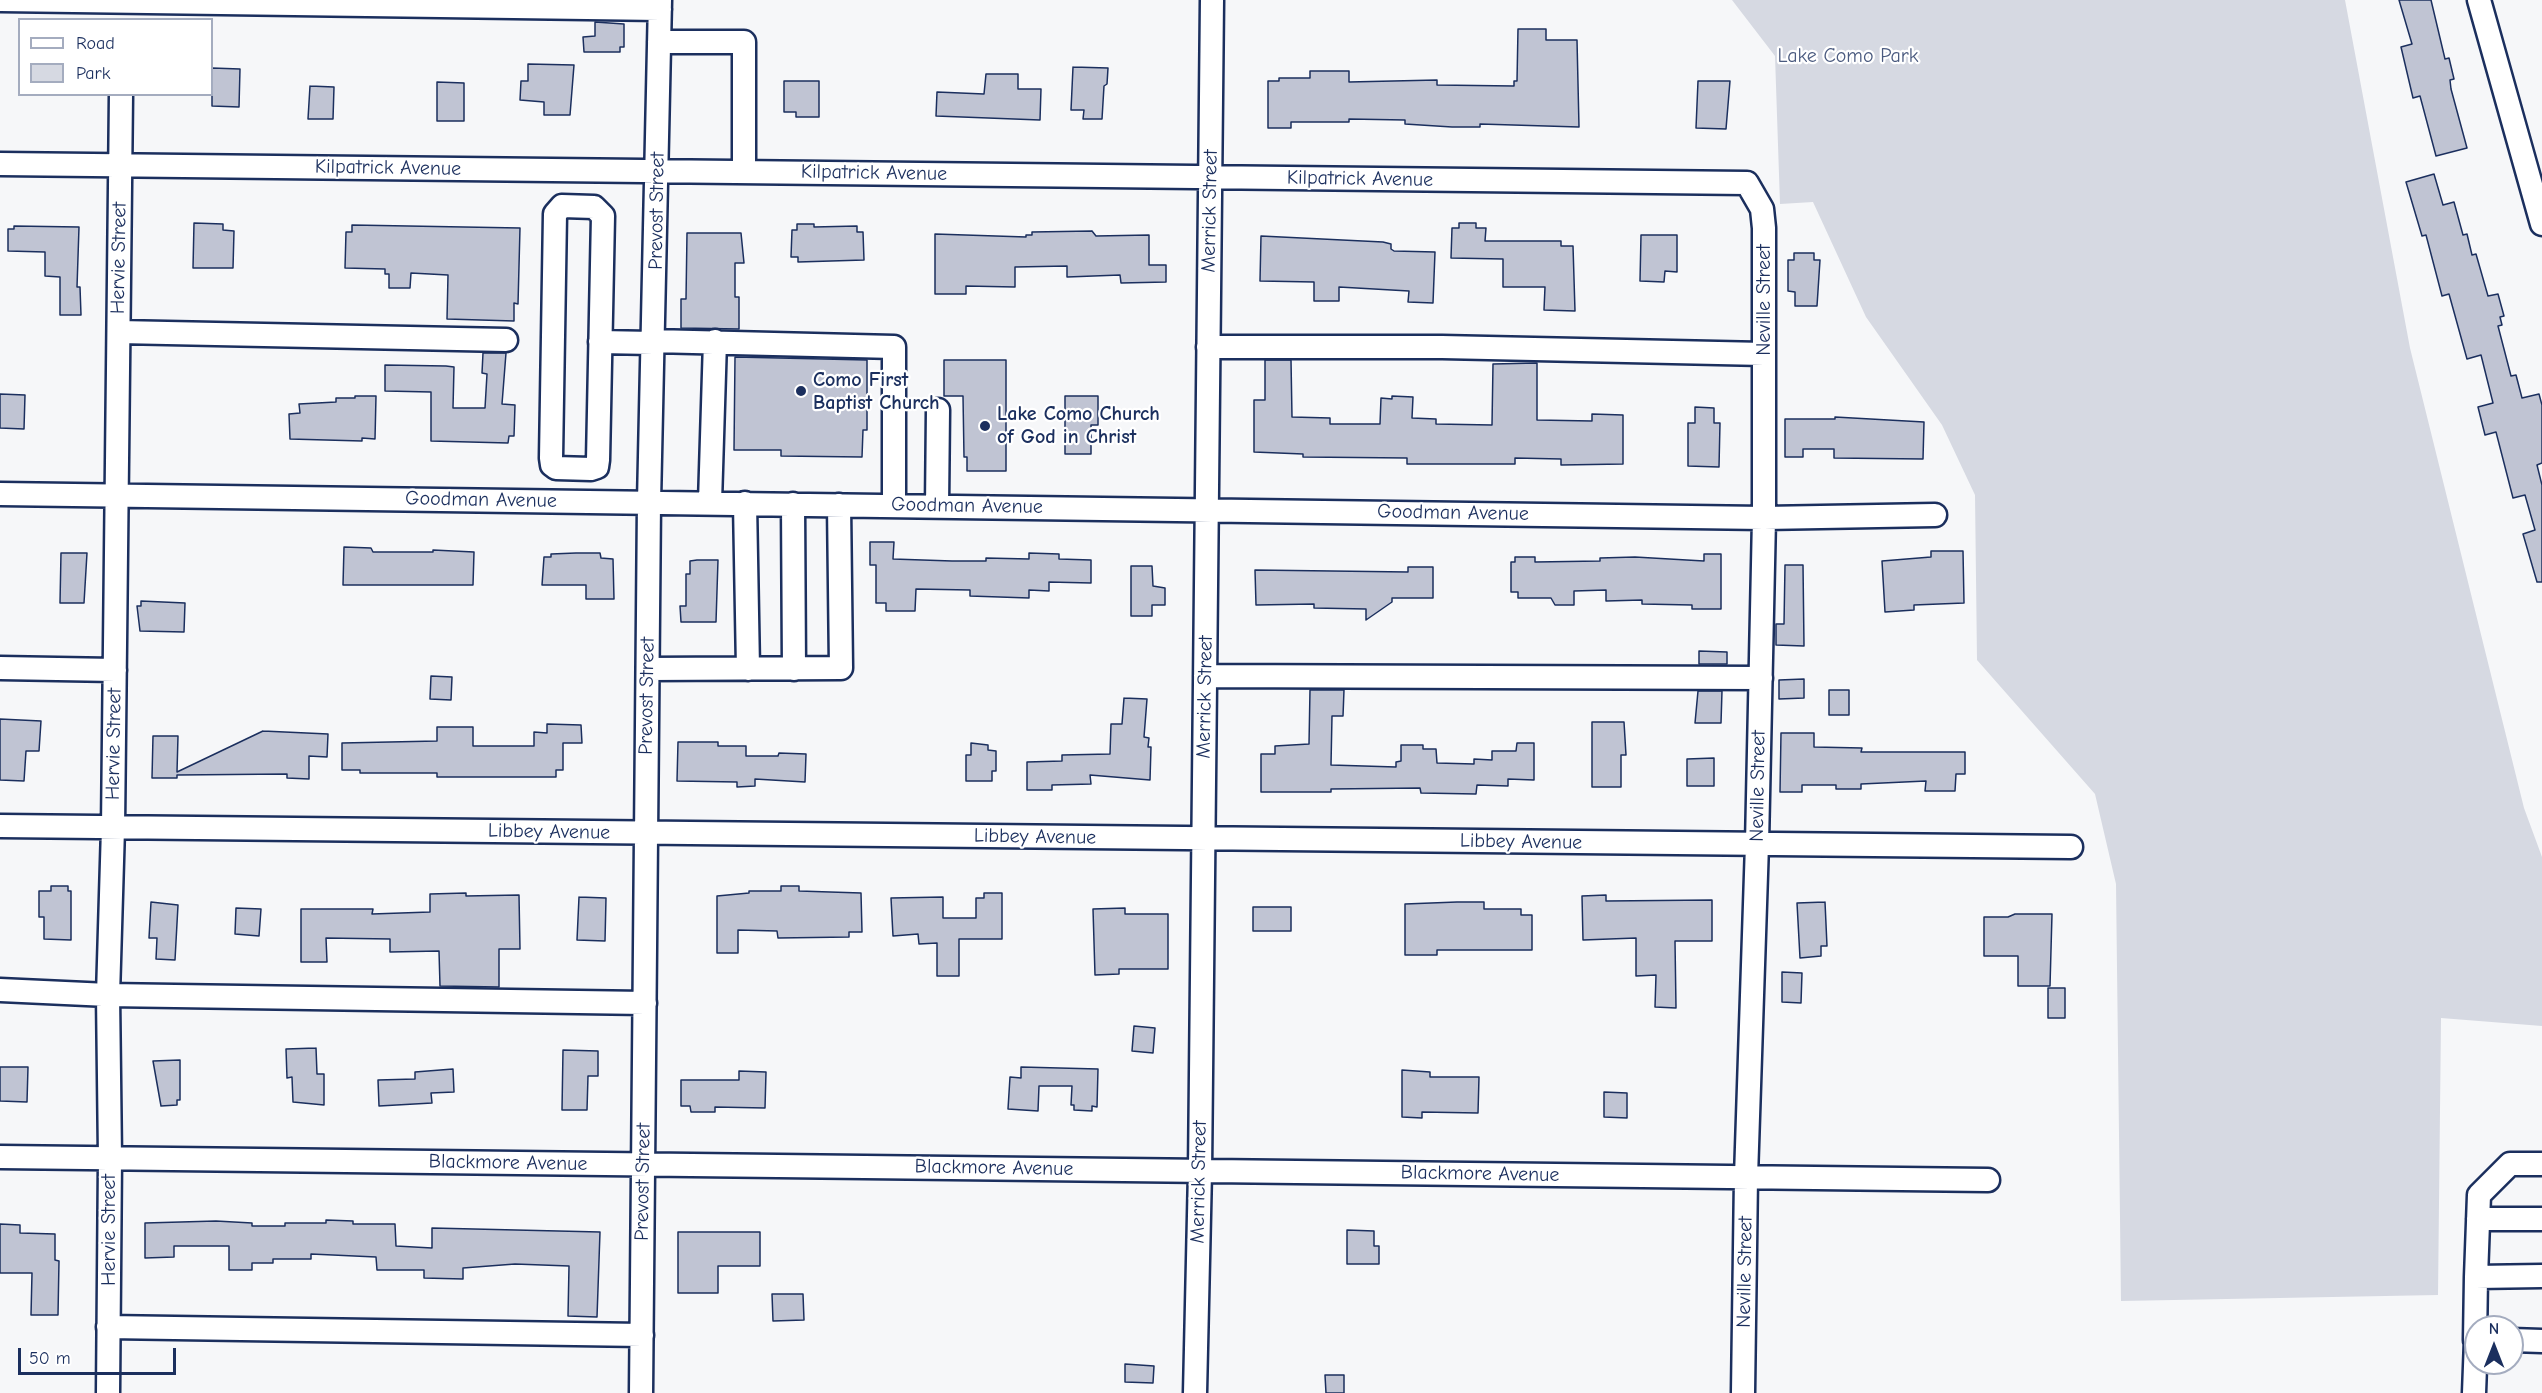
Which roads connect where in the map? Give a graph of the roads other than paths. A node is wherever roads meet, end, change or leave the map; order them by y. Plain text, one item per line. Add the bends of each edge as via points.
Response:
1 (1, 0) edge
2 (1212, 0) edge
3 (2479, 0) edge
4 (660, 4) edge
5 (122, 7) edge
6 (659, 42) junction
7 (121, 96) edge
8 (0, 164) edge
9 (120, 165) junction
10 (579, 170) junction
11 (658, 171) junction
12 (744, 172) junction
13 (1210, 177) junction
14 (1747, 183) joint
15 (579, 207) junction
16 (2542, 224) edge
17 (119, 332) junction
18 (506, 340) dead end
19 (715, 341) junction
20 (600, 342) junction
21 (653, 342) junction
22 (1208, 346) junction
23 (1764, 354) junction
24 (938, 410) dead end
25 (566, 468) junction
26 (0, 494) edge
27 (117, 495) junction
28 (566, 501) junction
29 (649, 502) junction
30 (710, 502) junction
31 (745, 503) junction
32 (793, 504) junction
33 (840, 505) junction
34 (894, 505) junction
35 (937, 506) junction
36 (1207, 510) junction
37 (1935, 515) dead end
38 (1764, 518) junction
39 (0, 668) edge
40 (648, 669) junction
41 (748, 669) junction
42 (794, 669) junction
43 (115, 670) junction
44 (1205, 676) junction
45 (1761, 678) junction
46 (0, 826) edge
47 (113, 828) junction
48 (646, 833) junction
49 (1203, 838) junction
50 (1757, 844) junction
51 (2071, 847) dead end
52 (0, 990) edge
53 (108, 995) junction
54 (645, 1003) junction
55 (0, 1157) edge
56 (110, 1158) junction
57 (643, 1164) junction
58 (2542, 1164) edge
59 (1200, 1171) junction
60 (1746, 1177) junction
61 (1988, 1180) dead end
62 (2478, 1219) junction
63 (2542, 1219) edge
64 (2542, 1276) edge
65 (2476, 1277) junction
66 (2476, 1315) edge
67 (108, 1327) junction
68 (642, 1335) junction
69 (2524, 1340) edge
70 (2542, 1341) edge
71 (2475, 1375) edge
72 (108, 1393) edge
73 (641, 1393) edge
74 (1195, 1393) edge
75 (1743, 1393) edge
76 (2474, 1393) edge

1 - 5 street
2 - 13 street, Merrick Street
3 - 16 street
4 - 5 street
4 - 6 street, Prevost Street
6 - 11 street, Prevost Street
6 - 12 street via 744,42
7 - 9 street, Hervie Street
8 - 9 street, Kilpatrick Avenue
9 - 10 street, Kilpatrick Avenue
9 - 17 street, Hervie Street
10 - 11 street, Kilpatrick Avenue
10 - 15 street
11 - 12 street, Kilpatrick Avenue
11 - 21 street, Prevost Street
12 - 13 street, Kilpatrick Avenue
13 - 14 street, Kilpatrick Avenue
13 - 22 street, Merrick Street
14 - 23 street, Neville Street via 1762,209 1764,228
15 - 20 street via 594,207 603,216
15 - 25 street via 562,206 555,214 551,458 556,468
17 - 18 street
17 - 27 street, Hervie Street
19 - 21 street
19 - 30 street
19 - 34 street via 894,347
20 - 21 street
20 - 25 street via 597,467
21 - 29 street, Prevost Street
22 - 23 street
22 - 36 street, Merrick Street
23 - 38 street, Neville Street
24 - 35 street
25 - 28 street
26 - 27 street, Goodman Avenue
27 - 28 street, Goodman Avenue
27 - 43 street, Hervie Street
28 - 29 street, Goodman Avenue
29 - 30 street, Goodman Avenue
29 - 40 street, Prevost Street
30 - 31 street, Goodman Avenue
31 - 32 street, Goodman Avenue
31 - 41 street
32 - 33 street, Goodman Avenue
32 - 42 street
33 - 34 street, Goodman Avenue
33 - 42 street via 841,668
34 - 35 street, Goodman Avenue
35 - 36 street, Goodman Avenue
36 - 38 street, Goodman Avenue
36 - 44 street, Merrick Street
37 - 38 street, Goodman Avenue
38 - 45 street, Neville Street
39 - 43 street
40 - 41 street
40 - 48 street, Prevost Street
41 - 42 street
43 - 47 street, Hervie Street
44 - 45 street
44 - 49 street, Merrick Street
45 - 50 street, Neville Street
46 - 47 street, Libbey Avenue
47 - 48 street, Libbey Avenue
47 - 53 street, Hervie Street
48 - 49 street, Libbey Avenue
48 - 54 street, Prevost Street
49 - 50 street, Libbey Avenue
49 - 59 street, Merrick Street
50 - 51 street, Libbey Avenue
50 - 60 street, Neville Street
52 - 53 street
53 - 54 street
53 - 56 street, Hervie Street
54 - 57 street, Prevost Street
55 - 56 street, Blackmore Avenue
56 - 57 street, Blackmore Avenue
56 - 67 street, Hervie Street
57 - 59 street, Blackmore Avenue
57 - 68 street, Prevost Street
58 - 62 street via 2510,1164 2479,1195
59 - 60 street, Blackmore Avenue
59 - 74 street, Merrick Street
60 - 61 street, Blackmore Avenue
60 - 75 street, Neville Street
62 - 63 street
62 - 65 street
64 - 65 street
65 - 66 street
67 - 68 street
67 - 72 street, Hervie Street
68 - 73 street, Prevost Street
69 - 70 street
71 - 76 street

